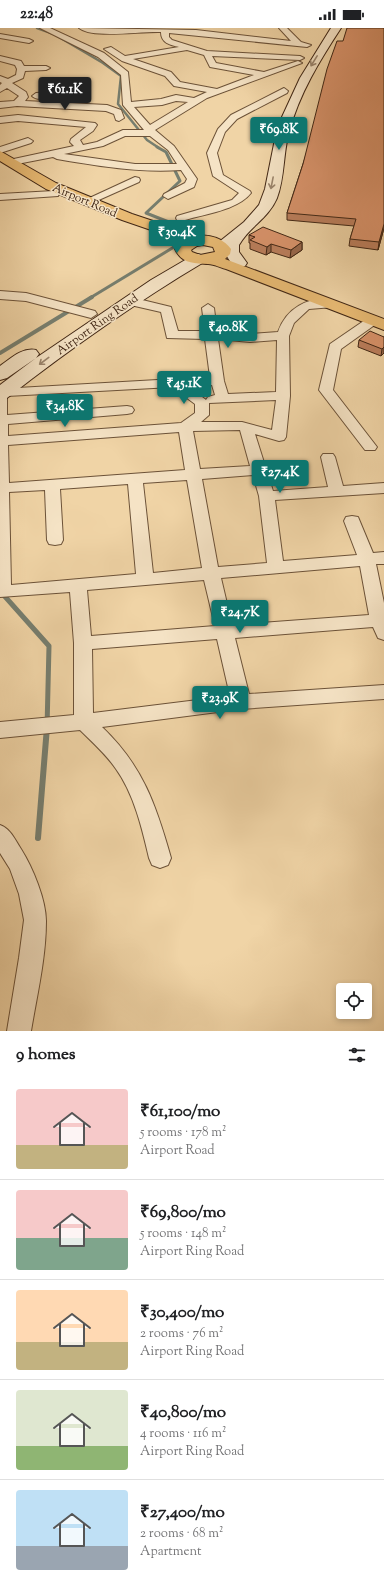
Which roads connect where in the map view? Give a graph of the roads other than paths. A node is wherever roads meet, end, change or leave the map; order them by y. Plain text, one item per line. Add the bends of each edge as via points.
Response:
1 (44, 28) edge
2 (83, 28) edge
3 (283, 28) edge
4 (336, 28) edge
5 (102, 30) edge
6 (165, 34) junction
7 (314, 34) dead end
8 (0, 36) edge
9 (44, 38) dead end
10 (63, 38) junction
11 (143, 38) dead end
12 (29, 41) dead end
13 (100, 44) dead end
14 (303, 44) junction
15 (184, 48) junction
16 (207, 53) junction
17 (0, 58) edge
18 (122, 58) junction
19 (299, 60) junction
20 (46, 68) dead end
21 (20, 70) junction
22 (168, 74) junction
23 (266, 75) junction
24 (4, 80) edge
25 (87, 86) dead end
26 (0, 89) edge
27 (218, 91) junction
28 (284, 91) junction
29 (24, 97) junction
30 (196, 101) junction
31 (17, 103) junction
32 (0, 105) edge
33 (127, 105) junction
34 (275, 111) dead end
35 (0, 120) edge
36 (272, 125) dead end
37 (90, 129) junction
38 (139, 133) junction
39 (28, 141) dead end
40 (81, 148) junction
41 (49, 154) junction
42 (2, 159) edge
43 (176, 167) junction
44 (263, 169) dead end
45 (135, 180) dead end
46 (258, 183) dead end
47 (54, 194) junction
48 (168, 196) dead end
49 (0, 197) edge
50 (88, 201) junction
51 (181, 218) dead end
52 (240, 234) junction
53 (219, 251) junction
54 (194, 256) junction
55 (169, 275) junction
56 (0, 295) edge
57 (130, 301) junction
58 (329, 304) junction
59 (208, 308) dead end
60 (78, 310) junction
61 (378, 323) edge
62 (211, 335) junction
63 (283, 336) junction
64 (0, 374) edge
65 (216, 381) junction
66 (175, 383) junction
67 (122, 386) junction
68 (1, 393) edge
69 (283, 396) junction
70 (223, 398) junction
71 (202, 402) junction
72 (127, 410) junction
73 (1, 420) edge
74 (185, 427) junction
75 (246, 428) junction
76 (129, 432) junction
77 (1, 441) edge
78 (370, 447) dead end
79 (328, 456) dead end
80 (259, 470) junction
81 (194, 474) junction
82 (135, 478) junction
83 (52, 484) junction
84 (2, 488) junction
85 (384, 488) edge
86 (337, 491) junction
87 (267, 496) junction
88 (352, 521) dead end
89 (54, 540) dead end
90 (384, 558) edge
91 (367, 560) junction
92 (276, 568) junction
93 (212, 573) junction
94 (145, 579) junction
95 (78, 585) junction
96 (382, 625) edge
97 (224, 632) junction
98 (83, 643) junction
99 (384, 692) edge
100 (241, 702) junction
101 (84, 722) junction
102 (8, 729) edge
103 (0, 834) edge
104 (160, 858) dead end
105 (19, 1031) edge

1 - 10 street
2 - 5 street
3 - 14 street
4 -> 52 main road via 311,65 296,97 283,132 270,196 261,213
5 - 6 street via 145,29
5 - 10 street via 88,38
6 - 11 street
6 - 14 street
6 - 15 street via 169,42
7 - 14 main road
8 - 12 street
9 - 10 street
10 - 33 street via 101,55 126,74
13 - 18 street
14 - 19 main road
15 - 16 street
15 - 18 street
15 - 22 street
16 - 19 street
16 - 23 street via 213,65
17 - 21 street via 18,63
18 - 22 street
19 - 23 street
19 - 28 main road
20 - 21 street
21 - 24 street via 20,76
22 - 27 street via 177,84
23 - 27 street
24 - 26 street
24 - 29 street
25 - 29 street via 69,88 55,94
27 - 30 street
28 - 34 main road
28 - 51 street via 234,117 221,131 212,153 218,176 246,193 236,202
29 - 31 street
30 - 33 street via 176,98
30 - 38 street
31 - 32 street
31 - 38 street via 66,105 86,114 119,118
33 - 38 street
35 - 37 street via 18,118 90,124 93,126
36 - 44 main road
37 - 38 street
37 - 40 street via 76,139 75,142
38 - 40 street
38 - 43 street via 171,148
39 - 42 street
40 - 41 street
41 - 42 street
41 - 43 street via 132,169
42 - 47 highway, Airport Road
42 - 50 highway, Airport Road via 51,186
43 - 48 street via 192,182
45 - 50 street
46 - 53 main road via 246,212 228,231
47 - 49 street
47 - 54 highway, Airport Road
50 - 53 highway, Airport Road
52 - 53 main road
52 - 53 main road via 233,241 231,255
53 - 54 highway, Airport Road
53 - 54 highway via 187,244
53 - 55 main road via 201,264
53 - 58 highway
54 - 55 main road, Airport Ring Road
54 - 60 main road, Airport Ring Road
55 - 57 main road, Airport Ring Road
56 - 60 street via 26,297
57 - 62 street via 167,310 172,335
57 -> 68 main road, Airport Ring Road via 62,347
58 - 61 highway
58 - 63 street via 306,306 288,321
59 - 62 street
60 - 64 main road, Airport Ring Road
61 - 78 street via 335,347 326,390
62 - 63 street via 250,338
62 - 65 street
63 - 69 street
65 - 66 street
65 - 70 street
66 - 67 street
66 - 71 street
67 - 68 street
67 - 72 street
68 - 73 street
69 - 70 street
69 - 75 street via 279,437
70 - 71 street
71 - 74 street via 202,415
72 - 73 street
72 - 76 street
73 - 77 street
74 - 75 street
74 - 76 street
74 - 81 street
75 - 80 street
76 - 77 street
77 - 84 street
79 - 86 street
80 - 81 street
80 - 87 street
81 - 82 street
81 - 93 street
82 - 83 street
82 - 94 street
83 - 84 street
83 - 89 street
84 - 95 street via 3,592
85 - 86 street
86 - 87 street
87 - 92 street
88 - 91 street
90 - 91 street
91 - 92 street
91 - 96 street
92 - 93 street
93 - 94 street
93 - 97 street
94 - 95 street
95 - 98 street
96 - 97 street
97 - 98 street
97 - 100 street
98 - 101 street
99 - 100 street
100 - 101 street
101 - 102 street
101 - 104 street via 126,768 148,814
103 - 105 street via 19,865 30,894 35,920

